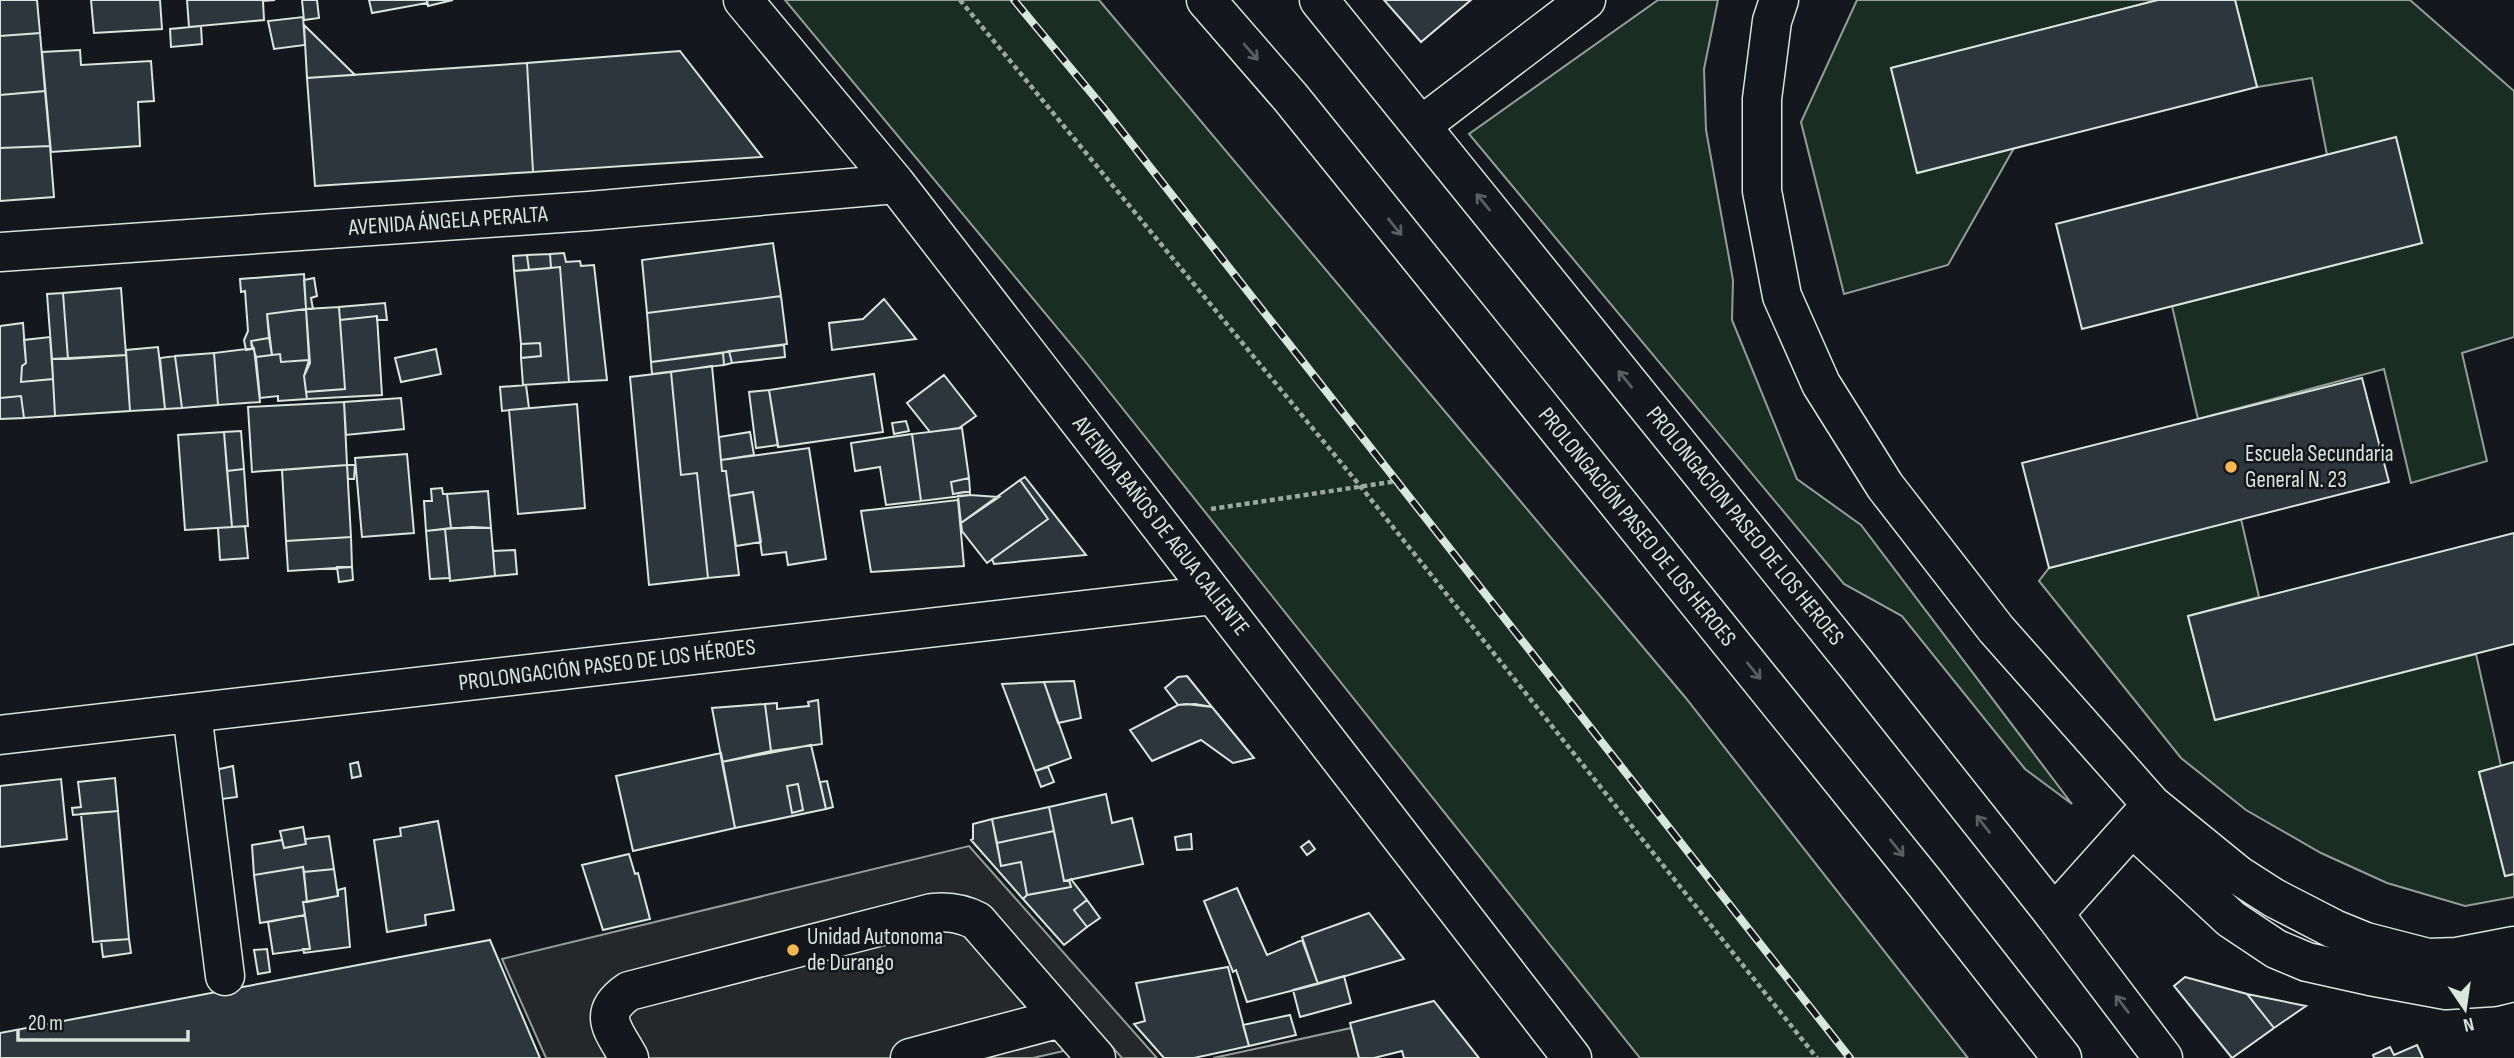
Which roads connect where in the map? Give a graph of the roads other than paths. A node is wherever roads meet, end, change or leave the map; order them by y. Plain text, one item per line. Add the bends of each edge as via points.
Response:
1 (743, 0) edge
2 (1206, 0) edge
3 (1319, 0) edge
4 (1586, 0) edge
5 (1779, 0) edge
6 (1422, 125) junction
7 (896, 184) junction
8 (0, 252) edge
9 (1214, 596) junction
10 (192, 713) junction
11 (0, 735) edge
12 (2142, 816) junction
13 (2054, 915) junction
14 (2514, 946) edge
15 (225, 976) dead end
16 (2514, 982) edge
17 (1061, 1018) junction
18 (629, 1058) edge
19 (910, 1058) edge
20 (1096, 1058) edge
21 (1572, 1058) edge
22 (2062, 1058) edge
23 (2163, 1058) edge

1 - 7 street, AVENIDA BAÑOS DE AGUA CALIENTE
2 -> 22 street, PROLONGACIÓN PASEO DE LOS HEROES via 1318,131
3 - 6 street, PROLONGACION PASEO DE LOS HEROES
4 - 6 street
5 - 12 street via 1762,99 1762,191 1782,296 1821,384 1885,486
13 -> 6 street, PROLONGACION PASEO DE LOS HEROES
7 - 8 street, AVENIDA ÁNGELA PERALTA via 576,212
7 - 9 street, AVENIDA BAÑOS DE AGUA CALIENTE
9 - 10 street, PROLONGACIÓN PASEO DE LOS HÉROES
9 - 21 street, AVENIDA BAÑOS DE AGUA CALIENTE
10 - 11 street, PROLONGACIÓN PASEO DE LOS HÉROES
10 - 15 street
12 - 13 street
12 - 14 street via 2298,912 2366,942 2428,958
12 - 16 street via 2231,919 2276,949 2370,976 2446,990
23 -> 13 street, PROLONGACION PASEO DE LOS HEROES
17 - 18 street via 977,921 950,911 629,991 610,1007 610,1022
17 - 19 street
17 - 20 street

